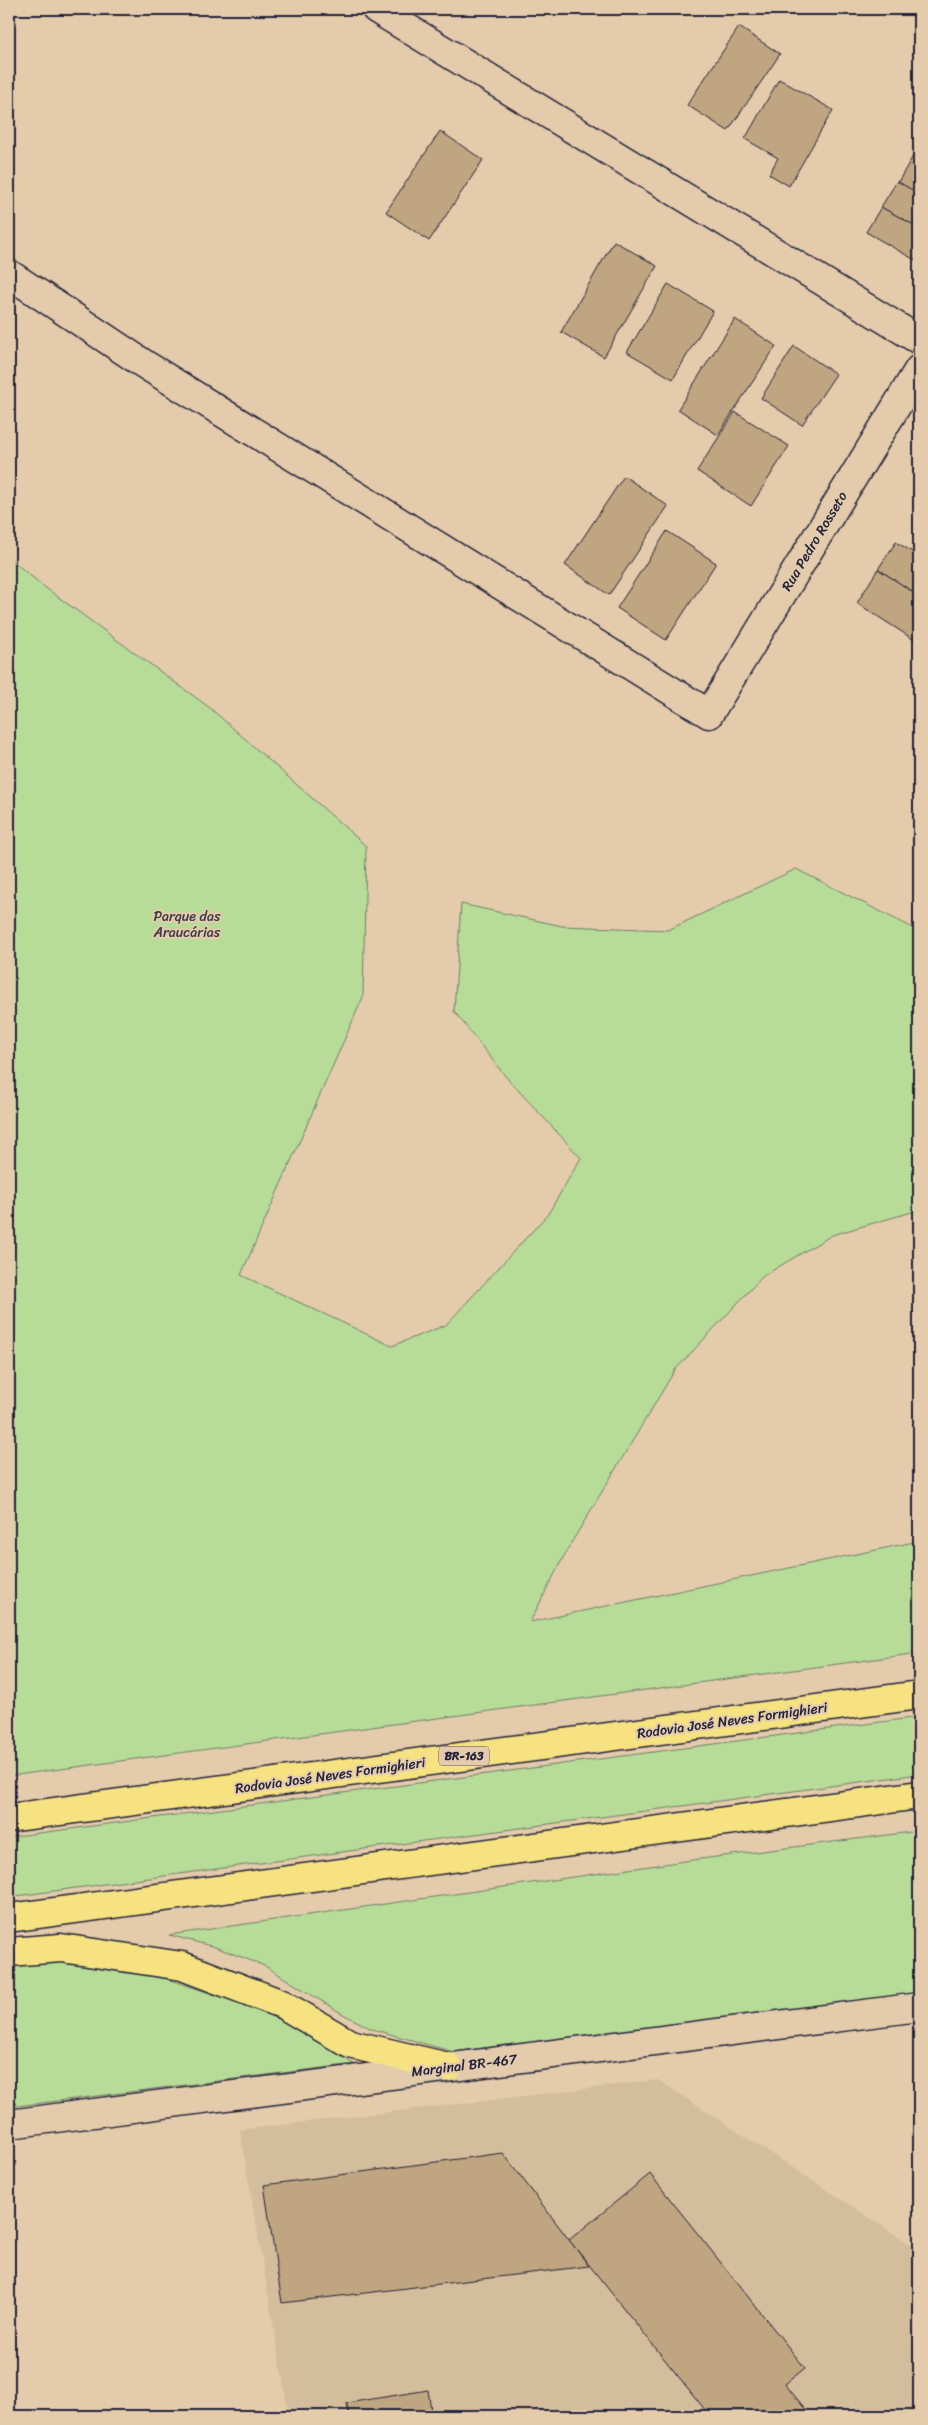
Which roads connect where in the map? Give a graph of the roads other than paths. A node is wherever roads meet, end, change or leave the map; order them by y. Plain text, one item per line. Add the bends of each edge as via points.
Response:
1 (376, 9) edge
2 (9, 274) edge
3 (919, 340) edge
4 (919, 369) edge
5 (919, 1695) edge
6 (919, 1795) edge
7 (9, 1818) edge
8 (9, 1918) edge
9 (9, 1952) edge
10 (919, 2007) edge
11 (448, 2067) junction
12 (9, 2124) edge

1 - 3 street
2 - 4 street, Rua Pedro Rosseto via 144,364 709,714
5 - 7 highway, Rodovia José Neves Formighieri / BR-163
6 - 8 highway
9 - 11 highway via 61,1948 182,1966 282,2004 350,2044
10 - 11 street, Marginal BR-467
11 - 12 street, Marginal BR-467

